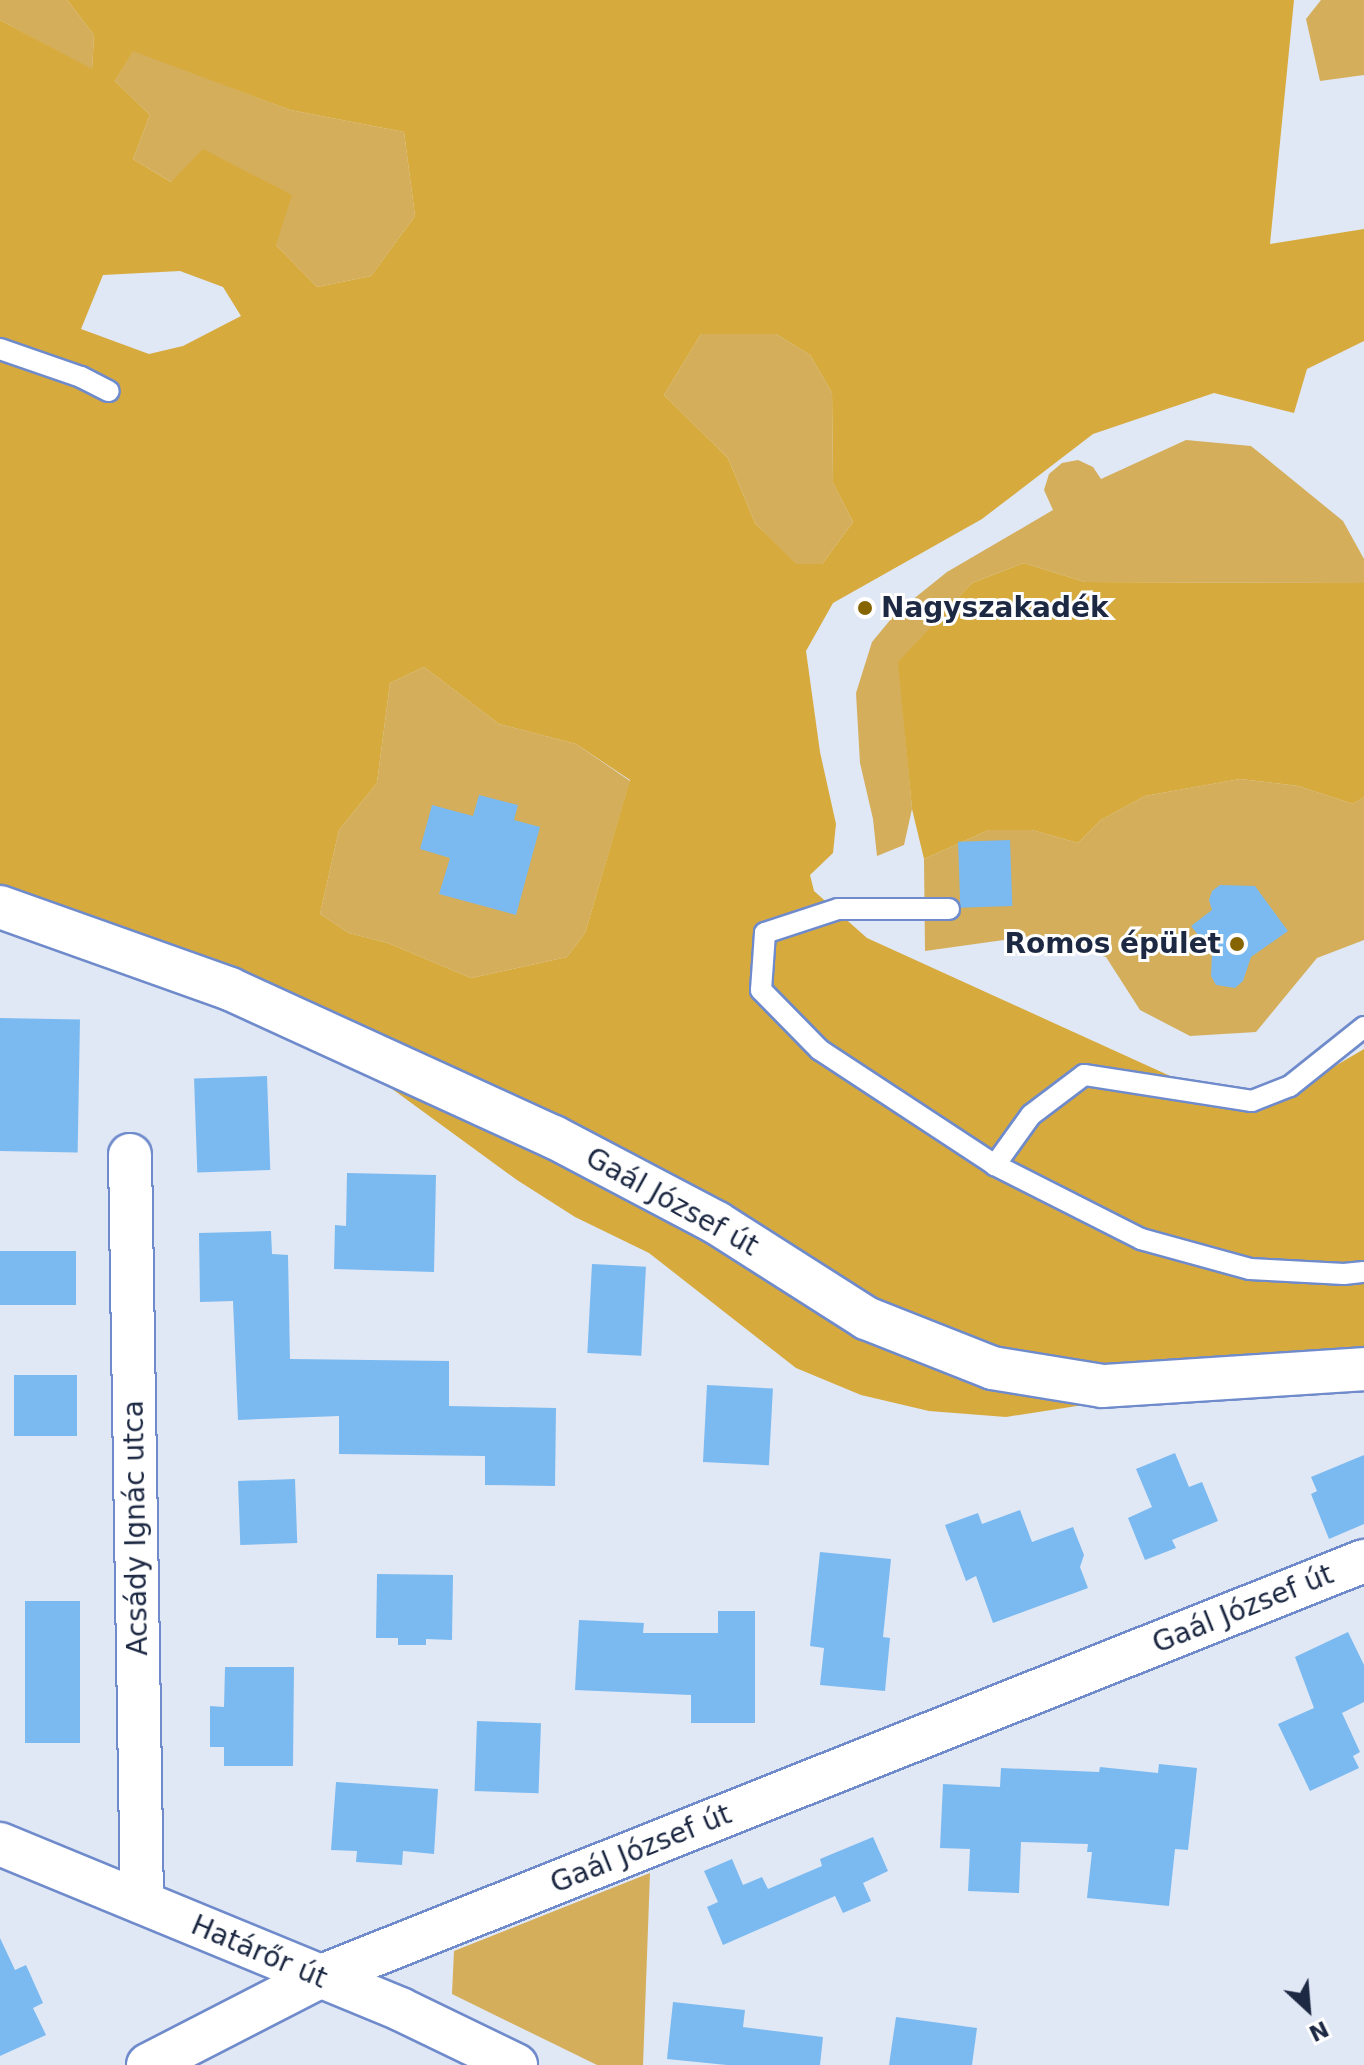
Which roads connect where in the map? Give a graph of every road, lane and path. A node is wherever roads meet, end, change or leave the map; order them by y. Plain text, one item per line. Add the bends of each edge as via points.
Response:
1 (0, 349) edge
2 (109, 391) dead end
3 (0, 907) edge
4 (949, 909) dead end
5 (1364, 1027) edge
6 (130, 1155) dead end
7 (995, 1165) junction
8 (1364, 1272) edge
9 (1364, 1369) edge
10 (1364, 1561) edge
11 (0, 1844) edge
12 (142, 1902) junction
13 (319, 1977) junction
14 (164, 2061) edge
15 (516, 2065) edge

1 - 2 lane
3 - 9 street, Gaál József út via 230,989 554,1137 717,1223 866,1318 992,1368 1103,1386
4 - 7 lane via 838,909 765,933 761,990 820,1050
5 - 7 lane via 1290,1086 1252,1101 1084,1075 1031,1115
6 - 12 street, Acsády Ignác utca
7 - 8 lane via 1141,1239 1250,1269
10 - 13 street, Gaál József út
11 - 12 street, Határőr út
12 - 13 street, Határőr út
13 - 14 street, Gaál József út
13 - 15 street, Határőr út

